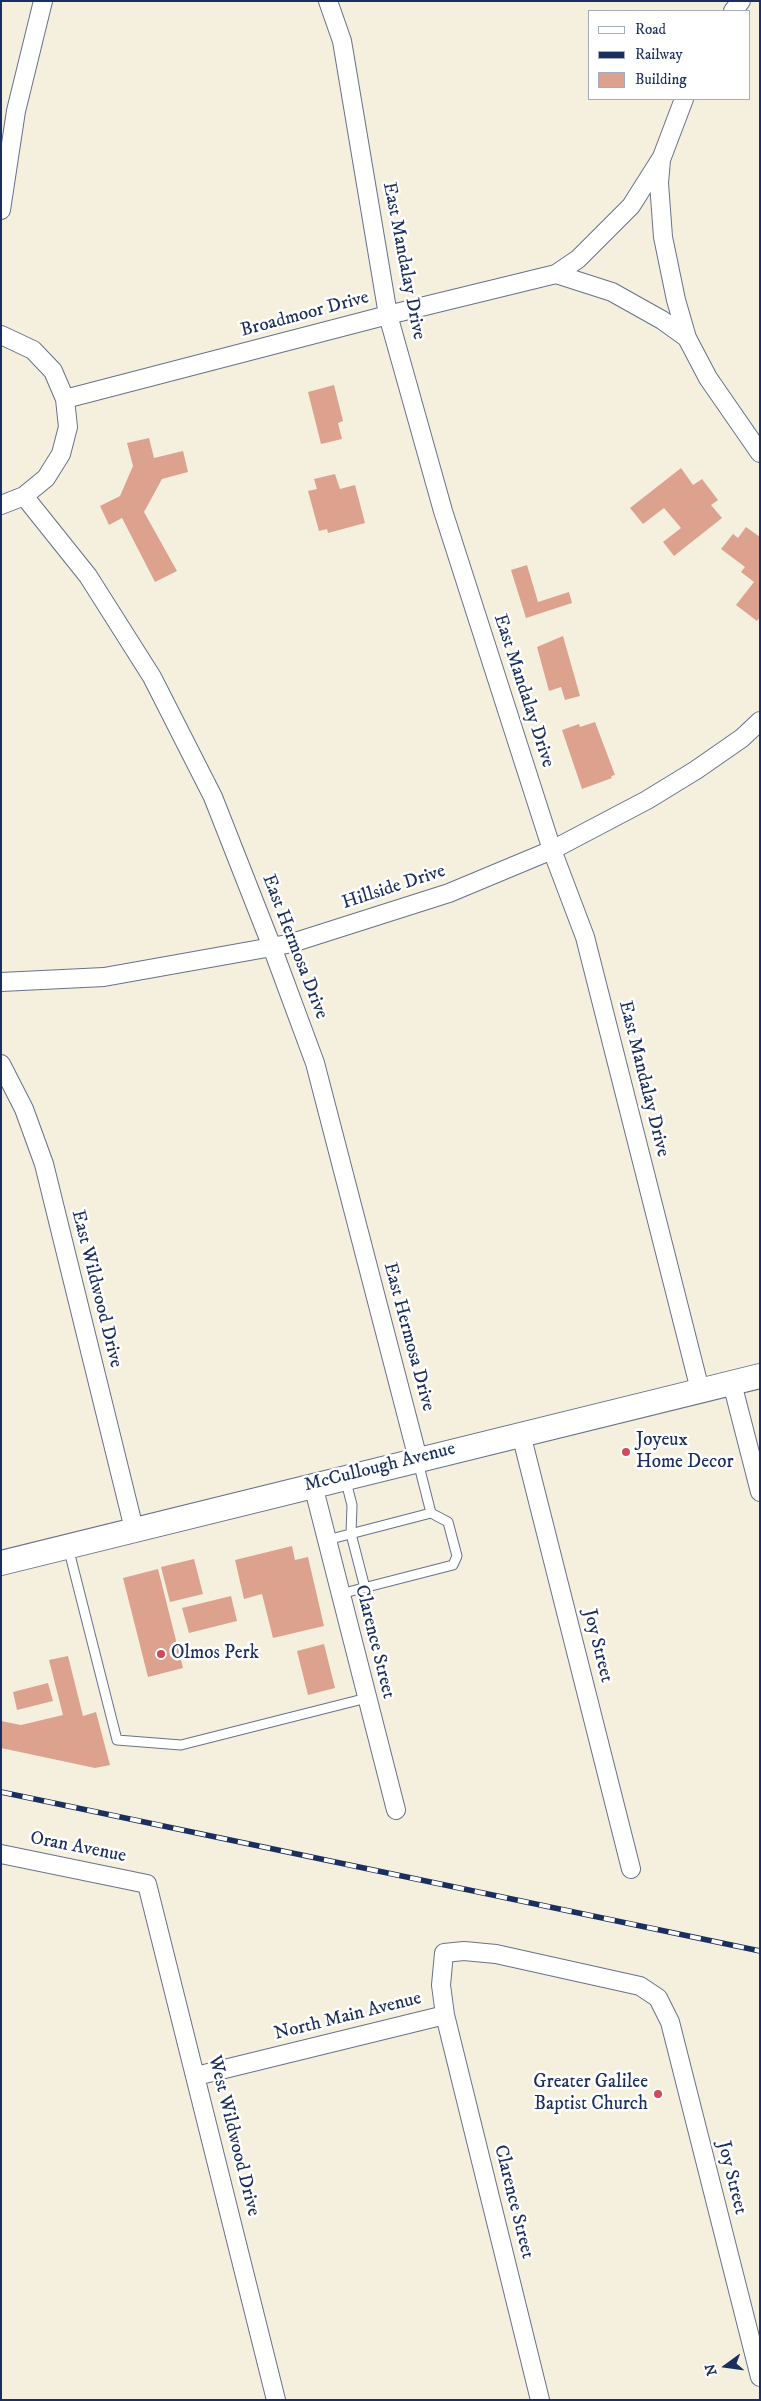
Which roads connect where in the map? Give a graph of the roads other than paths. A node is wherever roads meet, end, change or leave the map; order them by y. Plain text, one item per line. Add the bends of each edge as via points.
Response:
1 (43, 1) edge
2 (328, 1) edge
3 (684, 100) edge
4 (662, 157) junction
5 (1, 210) edge
6 (556, 274) junction
7 (388, 315) junction
8 (1, 335) edge
9 (687, 338) junction
10 (65, 398) junction
11 (760, 453) edge
12 (24, 496) junction
13 (1, 504) edge
14 (760, 721) edge
15 (552, 850) junction
16 (272, 947) junction
17 (1, 982) edge
18 (1, 1064) edge
19 (760, 1376) edge
20 (732, 1382) junction
21 (700, 1390) junction
22 (521, 1434) junction
23 (418, 1459) junction
24 (345, 1477) junction
25 (313, 1485) junction
26 (760, 1492) edge
27 (431, 1513) junction
28 (134, 1529) junction
29 (351, 1534) junction
30 (327, 1540) junction
31 (68, 1546) junction
32 (1, 1563) edge
33 (365, 1588) junction
34 (340, 1594) junction
35 (366, 1698) junction
36 (396, 1810) dead end
37 (1, 1854) edge
38 (631, 1870) dead end
39 (147, 1884) joint
40 (652, 1994) joint
41 (445, 2015) junction
42 (196, 2076) junction
43 (760, 2377) edge
44 (276, 2400) edge
45 (540, 2400) edge

1 - 5 street via 16,111
2 - 7 street, East Mandalay Drive via 342,41
3 - 4 street
4 - 6 street, Broadmoor Drive via 631,206 612,227 578,259
4 - 9 street via 659,183 663,237
6 - 7 street, Broadmoor Drive
6 - 9 street via 612,292
7 - 10 street, Broadmoor Drive
7 - 15 street, East Mandalay Drive via 443,510
8 - 10 street via 20,342 44,360 57,378
9 - 11 street via 712,385
10 - 12 street via 68,427 61,454 46,478
12 - 13 street
12 - 16 street, East Hermosa Drive via 88,576 152,677 213,797
14 - 15 street, Hillside Drive via 742,738 696,770
15 - 16 street, Hillside Drive via 449,893
15 - 21 street, East Mandalay Drive via 585,937
16 - 17 street, Hillside Drive via 104,977
16 - 23 street, East Hermosa Drive via 315,1063
18 - 28 street, East Wildwood Drive via 24,1109 44,1164
19 - 20 main road, McCullough Avenue
20 - 21 main road, McCullough Avenue
20 - 26 street
21 - 22 main road, McCullough Avenue
22 - 23 main road, McCullough Avenue
22 - 38 street, Joy Street
23 - 24 main road, McCullough Avenue
23 - 27 lane
24 - 25 main road, McCullough Avenue
24 - 29 lane via 352,1505
25 - 28 main road, McCullough Avenue
25 - 30 street, Clarence Street
27 - 29 lane
27 - 33 lane via 448,1522 457,1556 452,1565
28 - 31 main road, McCullough Avenue
29 - 30 lane
29 - 33 lane
30 - 34 street, Clarence Street
31 - 32 main road, McCullough Avenue
31 - 35 lane via 117,1740 181,1745
33 - 34 lane
34 - 35 street, Clarence Street
35 - 36 street, Clarence Street
37 - 39 street, Oran Avenue
39 - 42 street, West Wildwood Drive
40 - 41 street, North Main Avenue via 640,1986 496,1954 444,1952 441,1985
40 - 43 street, Joy Street via 658,1998 670,2022
41 - 42 street, North Main Avenue
41 - 45 street, Clarence Street
42 - 44 street, West Wildwood Drive

